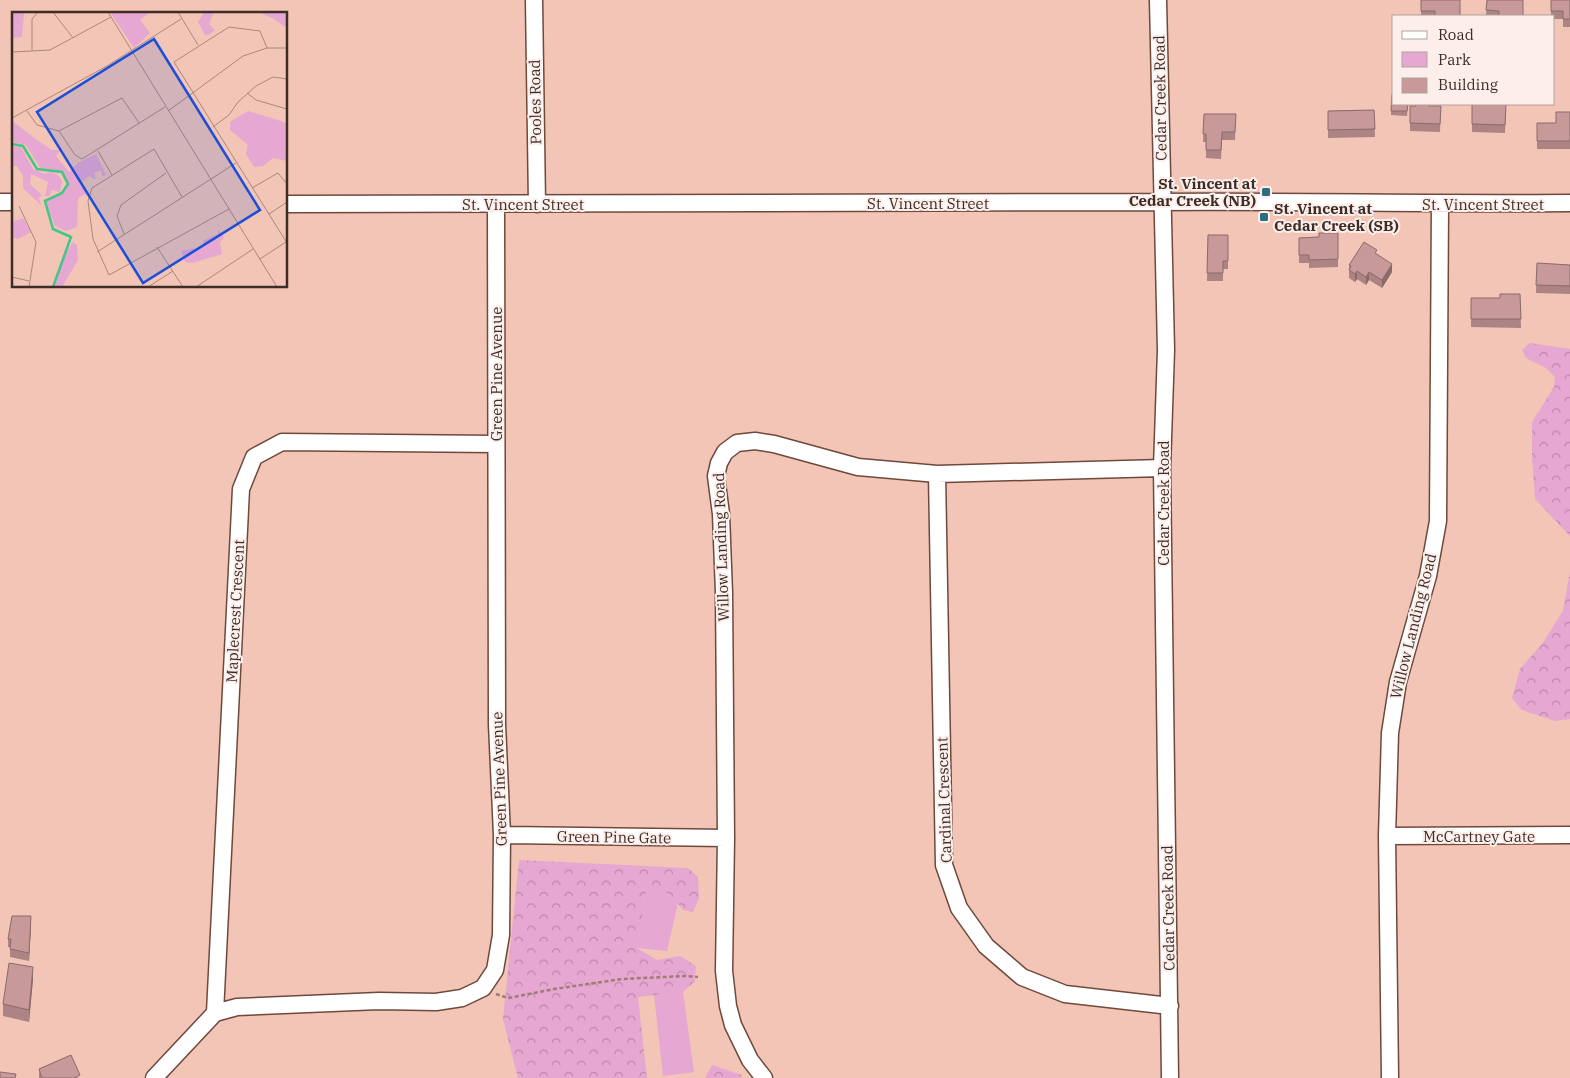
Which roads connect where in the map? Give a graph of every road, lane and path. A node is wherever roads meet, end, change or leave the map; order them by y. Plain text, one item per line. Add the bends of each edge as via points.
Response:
1 (534, 0) edge
2 (1158, 0) edge
3 (1162, 202) junction
4 (1570, 203) edge
5 (288, 204) edge
6 (537, 204) junction
7 (1440, 204) junction
8 (496, 205) junction
9 (496, 444) junction
10 (1162, 468) junction
11 (937, 474) junction
12 (502, 835) junction
13 (1570, 835) edge
14 (1387, 836) junction
15 (726, 838) junction
16 (698, 977) dead end
17 (483, 988) junction
18 (1170, 1006) junction
19 (215, 1014) junction
20 (154, 1078) edge
21 (764, 1078) edge
22 (1170, 1078) edge
23 (1390, 1078) edge

1 - 6 street, Pooles Road
2 - 3 street, Cedar Creek Road
3 - 6 street, St. Vincent Street
3 - 7 street, St. Vincent Street
3 - 10 street, Cedar Creek Road via 1166,350
4 - 7 street, St. Vincent Street
5 - 8 street, St. Vincent Street
6 - 8 street, St. Vincent Street
7 - 14 street, Willow Landing Road via 1438,521 1428,576 1398,682 1390,733
8 - 9 street, Green Pine Avenue
9 - 12 street, Green Pine Avenue via 497,724
9 - 19 street, Maplecrest Crescent via 282,442 254,457 241,490
10 - 11 street, Willow Landing Road
10 - 18 street, Cedar Creek Road
11 - 15 street, Willow Landing Road via 858,467 755,441 737,443 725,452 716,476 724,593
11 - 18 street, Cardinal Crescent via 944,865 959,908 986,946 1022,977 1065,994
12 - 15 street, Green Pine Gate
12 - 17 street, Green Pine Avenue via 501,935 495,970
13 - 14 street, McCartney Gate
14 - 23 street, Willow Landing Road
15 - 21 street, Willow Landing Road via 724,971 728,1006 740,1043
16 - 17 path via 622,979 508,998
17 - 19 street via 462,998 436,1002 237,1007
18 - 22 street, Cedar Creek Road
19 - 20 street

